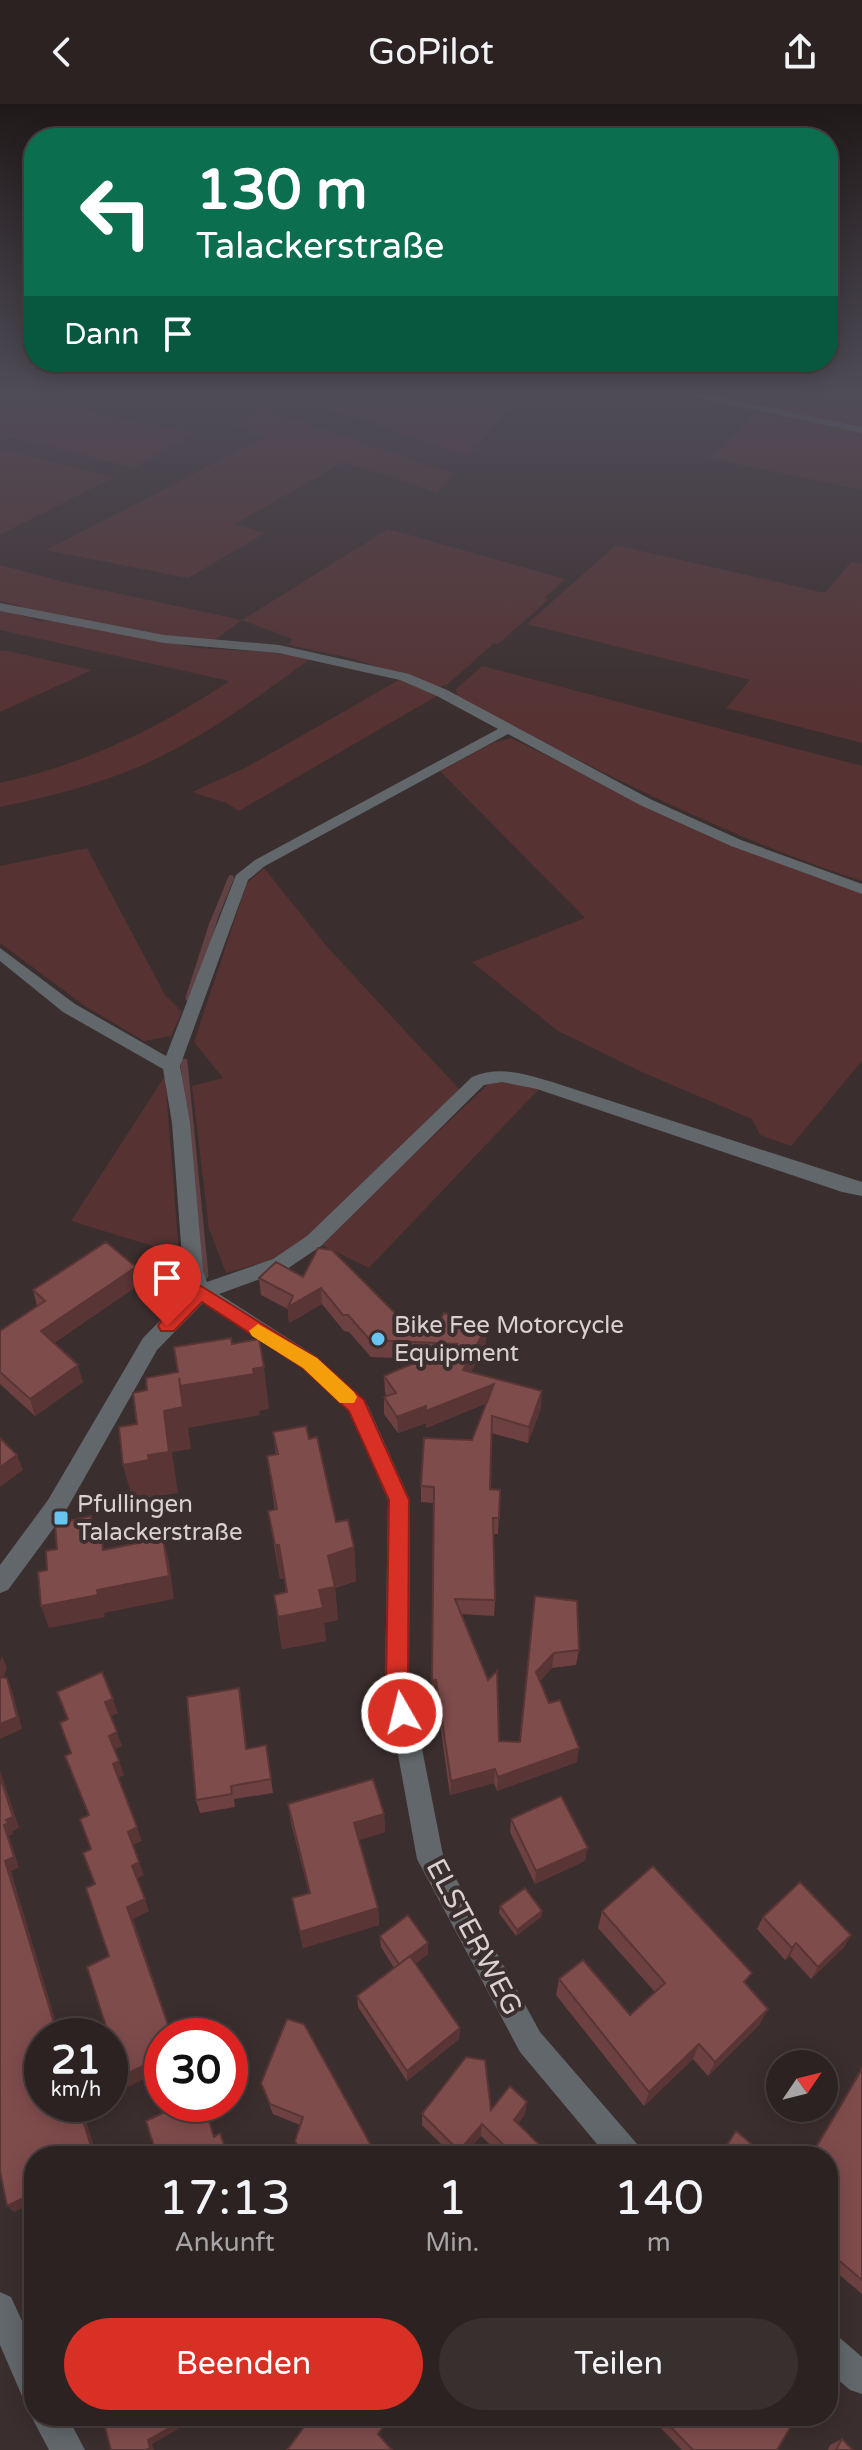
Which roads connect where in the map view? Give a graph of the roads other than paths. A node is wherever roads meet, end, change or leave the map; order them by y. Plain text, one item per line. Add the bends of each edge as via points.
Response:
1 (0, 607) edge
2 (506, 730) junction
3 (862, 889) edge
4 (0, 953) edge
5 (171, 1066) junction
6 (862, 1189) edge
7 (201, 1292) junction
8 (0, 1583) edge
9 (618, 2146) edge
10 (0, 2308) edge
11 (838, 2358) edge
12 (24, 2362) edge
13 (862, 2378) edge
14 (54, 2426) edge
15 (68, 2450) edge

1 - 2 street via 164,639 279,649 364,666 442,693
2 - 3 street via 736,843
2 - 5 street via 241,878
4 - 5 street via 69,1008
5 - 7 street via 193,1271
6 - 7 street via 543,1085 489,1076 314,1241 280,1264
7 - 8 street via 150,1344 56,1507
7 - 9 street, ELSTERWEG via 310,1363 357,1406 399,1500 397,1683 430,1859 530,2042
10 - 12 street
11 - 13 street
14 - 15 street

